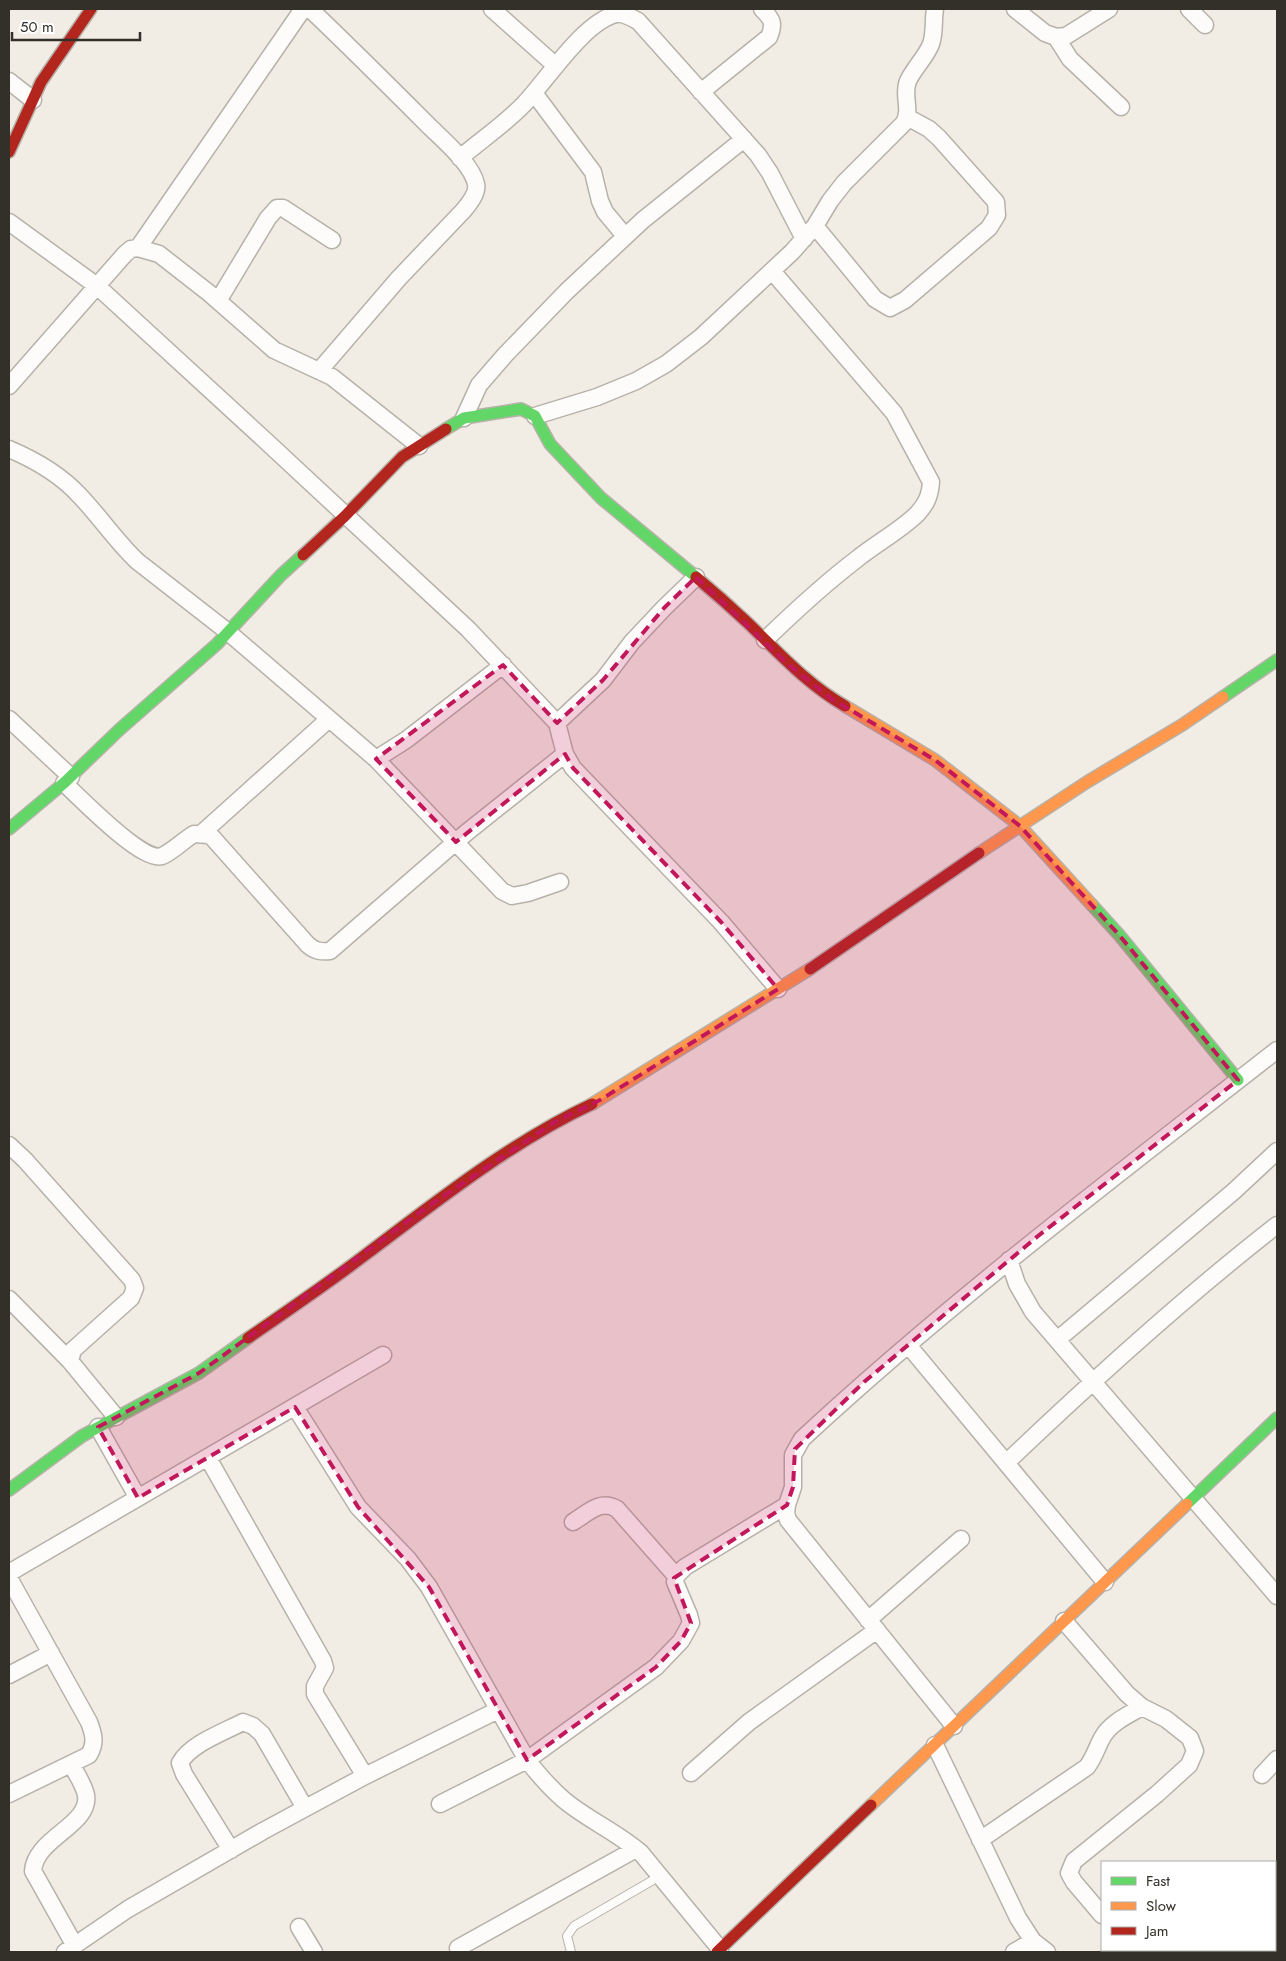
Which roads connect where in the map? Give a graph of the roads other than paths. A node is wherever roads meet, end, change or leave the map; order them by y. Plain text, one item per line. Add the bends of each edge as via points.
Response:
1 (91, 9) edge
2 (303, 9) edge
3 (310, 9) edge
4 (492, 9) edge
5 (762, 9) edge
6 (935, 9) edge
7 (1015, 9) edge
8 (1109, 9) edge
9 (1189, 9) edge
10 (599, 14) edge
11 (1205, 25) dead end
12 (1056, 37) junction
13 (556, 66) junction
14 (9, 81) edge
15 (701, 92) junction
16 (534, 93) junction
17 (33, 100) junction
18 (1121, 106) dead end
19 (907, 117) junction
20 (744, 140) junction
21 (9, 152) edge
22 (460, 158) junction
23 (9, 222) edge
24 (815, 226) junction
25 (625, 236) junction
26 (804, 239) junction
27 (332, 240) dead end
28 (138, 248) junction
29 (772, 271) junction
30 (97, 286) junction
31 (218, 301) junction
32 (319, 371) junction
33 (9, 386) edge
34 (535, 416) junction
35 (464, 418) junction
36 (419, 446) junction
37 (9, 449) edge
38 (345, 516) junction
39 (696, 577) junction
40 (228, 632) junction
41 (765, 640) junction
42 (1277, 660) edge
43 (502, 665) junction
44 (329, 719) junction
45 (9, 720) edge
46 (557, 723) junction
47 (565, 754) junction
48 (376, 759) junction
49 (67, 780) junction
50 (1020, 826) junction
51 (9, 829) edge
52 (201, 834) junction
53 (456, 842) junction
54 (560, 882) dead end
55 (778, 989) junction
56 (1277, 1050) edge
57 (1238, 1080) junction
58 (9, 1145) edge
59 (1277, 1151) edge
60 (1277, 1225) edge
61 (1009, 1260) junction
62 (9, 1299) edge
63 (1057, 1340) junction
64 (908, 1345) junction
65 (383, 1355) dead end
66 (70, 1362) junction
67 (1092, 1380) junction
68 (295, 1407) junction
69 (116, 1417) junction
70 (1277, 1418) edge
71 (98, 1427) junction
72 (208, 1458) junction
73 (1006, 1463) junction
74 (9, 1490) edge
75 (1194, 1497) junction
76 (138, 1498) junction
77 (787, 1505) junction
78 (573, 1522) dead end
79 (961, 1539) dead end
80 (9, 1573) edge
81 (676, 1576) junction
82 (9, 1578) edge
83 (1105, 1582) junction
84 (1277, 1596) edge
85 (1064, 1621) junction
86 (872, 1625) junction
87 (51, 1653) junction
88 (9, 1675) edge
89 (1142, 1707) junction
90 (498, 1710) junction
91 (954, 1726) junction
92 (934, 1745) junction
93 (1277, 1759) edge
94 (527, 1760) junction
95 (71, 1764) junction
96 (691, 1773) dead end
97 (1262, 1775) dead end
98 (365, 1776) junction
99 (9, 1794) edge
100 (440, 1804) dead end
101 (305, 1808) junction
102 (980, 1840) junction
103 (636, 1849) junction
104 (231, 1850) junction
105 (660, 1876) junction
106 (1101, 1914) edge
107 (299, 1927) dead end
108 (1033, 1941) junction
109 (458, 1948) dead end
110 (70, 1949) edge
111 (719, 1951) edge
112 (314, 1952) edge
113 (570, 1952) edge
114 (1014, 1952) edge
115 (1047, 1952) edge

1 - 17 street via 41,82
2 - 28 street
3 - 22 street
4 - 13 street
5 - 15 street via 771,18 773,28 769,36
6 - 19 street via 931,44 908,82
7 - 12 street via 1045,33
8 - 12 street via 1066,36
9 - 11 street
10 - 13 street
10 - 15 street via 630,16 638,21
12 - 18 street via 1070,59
13 - 16 street
14 - 17 street
15 - 20 street
16 - 22 street via 508,120
16 - 25 street via 594,172 605,212
17 - 21 street
19 - 24 street via 844,183
19 - 24 street via 939,138 996,202 997,215 989,228 905,300 890,308 875,299
20 - 25 street
20 - 26 street via 770,173
22 - 32 street via 474,176 477,186 472,200
23 - 30 street
24 - 26 street
25 - 35 street via 505,355 479,385
26 - 29 street
27 - 31 street via 283,208 277,208
28 - 30 street via 125,254
28 - 31 street via 159,254
29 - 34 street via 701,338 666,364 597,397
29 - 41 street via 894,413 931,482 926,503 916,515 810,597
30 - 33 street
30 - 38 street
31 - 32 street via 274,350
32 - 36 street via 348,388
34 - 35 street via 521,409
34 - 39 street via 550,444 601,498
35 - 36 street
36 - 38 street via 402,457
37 - 40 street via 34,460 60,478 80,495 136,561
38 - 40 street via 281,575
38 - 43 street via 468,629
39 - 41 street
39 - 46 street via 632,642 603,680
40 - 44 street
40 - 49 street
41 - 50 street via 788,664 832,699 935,760
42 - 50 street via 1182,725
43 - 46 street
43 - 48 street via 406,740
44 - 48 street
44 - 52 street
45 - 49 street
46 - 47 street
47 - 53 street
47 - 55 street via 573,768 721,922
48 - 53 street
49 - 51 street
49 - 52 street via 133,846 155,856 162,856 194,834
50 - 55 street
50 - 57 street via 1120,936
52 - 53 street via 212,838 313,950 322,952 330,951
53 - 54 street via 502,891 512,896
55 - 69 street via 600,1100 556,1121 427,1207 364,1256 199,1373
56 - 57 street
57 - 61 street
58 - 66 street via 132,1280 135,1288 123,1306 73,1350
59 - 63 street
60 - 67 street
61 - 63 street via 1017,1284 1033,1312
61 - 64 street
62 - 66 street
63 - 67 street
64 - 73 street
64 - 77 street via 802,1439 793,1455 793,1487
65 - 68 street
66 - 69 street
67 - 73 street
67 - 75 street
68 - 72 street
68 - 90 street via 358,1507 408,1559 429,1587
69 - 71 street
70 - 75 street
71 - 74 street
71 - 76 street
72 - 76 street
72 - 98 street via 323,1661 325,1668 315,1686 315,1694
73 - 83 street
75 - 83 street
75 - 84 street
76 - 80 street
77 - 81 street via 685,1567
77 - 86 street via 788,1520
78 - 81 street via 601,1505 609,1504
79 - 86 street
81 - 94 street via 675,1582 691,1623 681,1641 656,1667
82 - 87 street
83 - 85 street
85 - 89 street
85 - 91 street
86 - 91 street
86 - 96 street via 749,1722
87 - 88 street
87 - 95 street via 94,1735 94,1746 89,1755
89 - 102 street via 1113,1724 1087,1767
89 - 106 street via 1166,1719 1190,1738 1195,1751 1189,1765 1074,1861 1069,1873
90 - 94 street
90 - 98 street
91 - 92 street
92 - 102 street
92 - 111 street
93 - 97 street
94 - 100 street
94 - 103 street via 564,1801
95 - 99 street
95 - 110 street via 86,1794 86,1804 81,1814 39,1852 34,1862 34,1870
98 - 101 street
101 - 104 street
101 - 104 street via 262,1734 253,1726 242,1722 213,1737 184,1754 180,1763
102 - 108 street via 1018,1918
103 - 105 street
103 - 109 street
104 - 110 street via 128,1909
105 - 111 street
105 - 113 lane via 574,1926 566,1936
107 - 112 street
108 - 114 street
108 - 115 street

